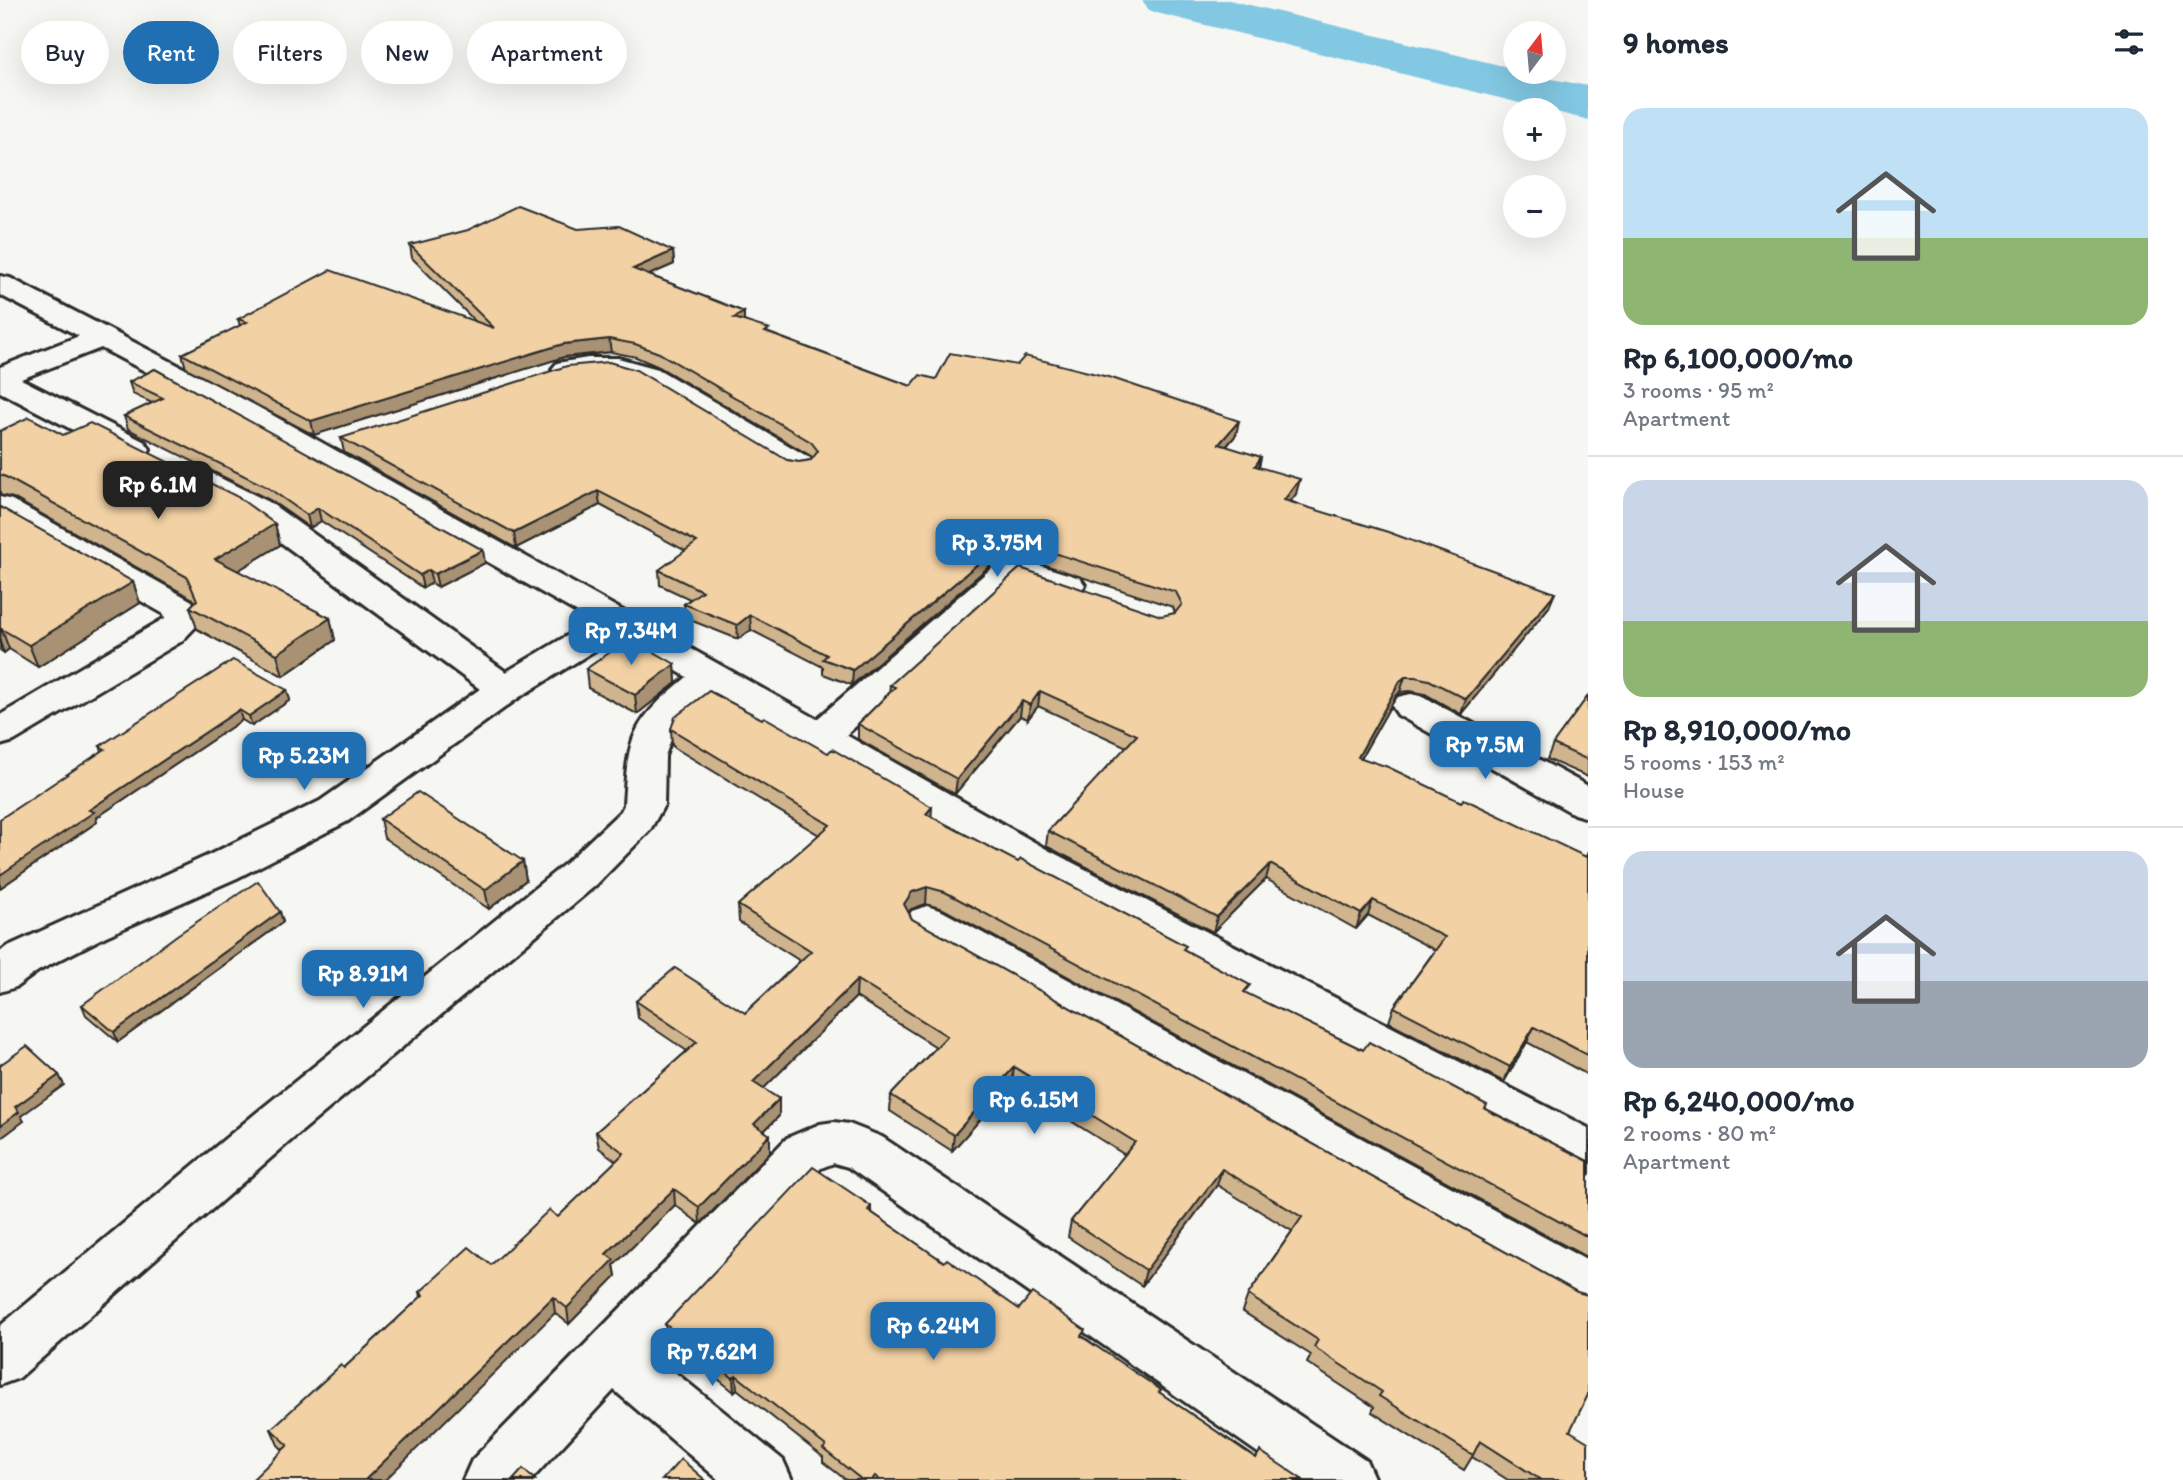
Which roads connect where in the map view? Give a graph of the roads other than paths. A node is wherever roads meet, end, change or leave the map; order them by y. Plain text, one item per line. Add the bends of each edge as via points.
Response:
1 (0, 284) edge
2 (101, 338) junction
3 (538, 377) edge
4 (0, 379) edge
5 (352, 437) edge
6 (312, 449) junction
7 (799, 465) edge
8 (0, 507) edge
9 (1098, 596) edge
10 (618, 621) junction
11 (712, 676) junction
12 (505, 689) junction
13 (1411, 706) dead end
14 (0, 732) edge
15 (819, 737) junction
16 (1588, 804) edge
17 (927, 922) dead end
18 (0, 975) edge
19 (1588, 1152) edge
20 (1588, 1288) edge
21 (612, 1354) junction
22 (0, 1360) edge
23 (492, 1480) edge
24 (763, 1480) edge
25 (1346, 1480) edge

1 - 2 street
2 - 4 street
2 - 6 street
3 - 7 street via 594,365 625,366 648,375
4 - 12 street via 257,509
5 - 6 street
6 - 10 street
8 - 14 street via 180,609 183,621
9 - 15 street via 1013,567
10 - 11 street
10 - 12 street
11 - 15 street
11 - 22 street via 655,730 646,756 644,805 636,820 582,874 272,1128
12 - 18 street via 334,811 80,930
13 - 16 street
15 - 19 street via 1032,861
17 - 20 street
21 - 23 street
21 - 24 street
21 - 25 street via 804,1153 822,1142 836,1141 865,1152

